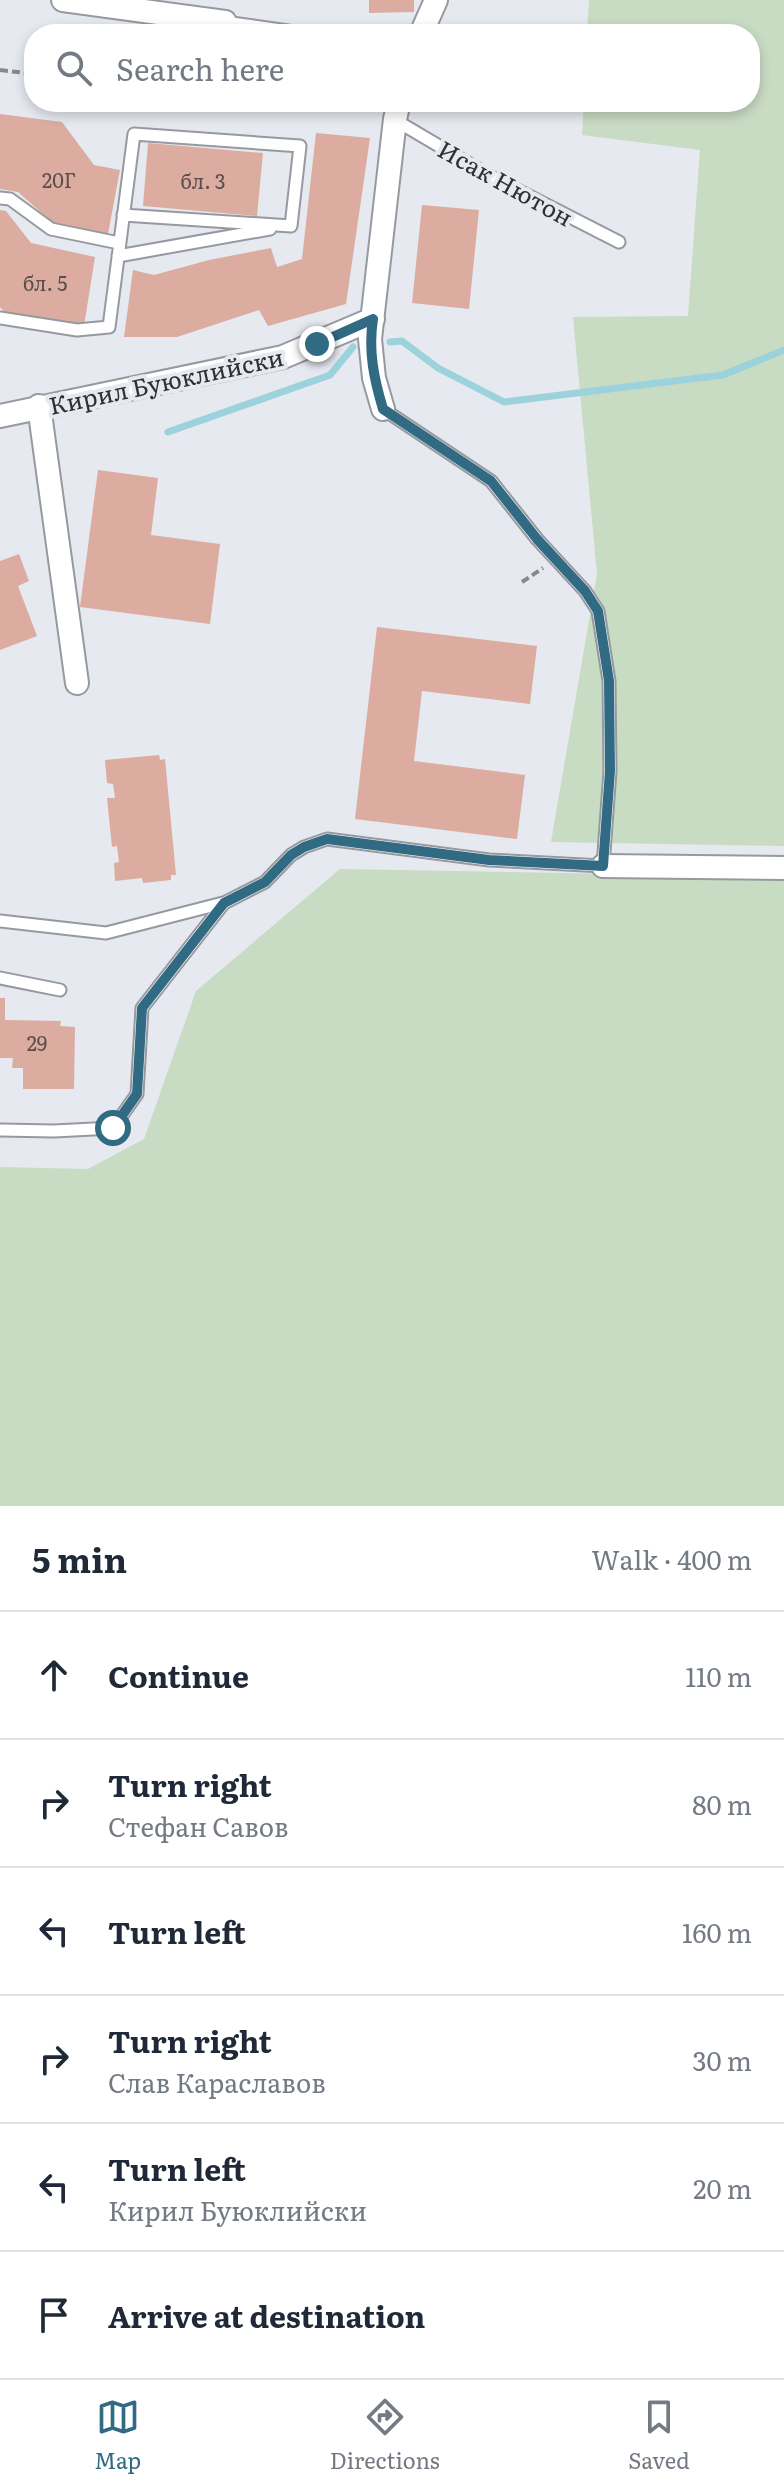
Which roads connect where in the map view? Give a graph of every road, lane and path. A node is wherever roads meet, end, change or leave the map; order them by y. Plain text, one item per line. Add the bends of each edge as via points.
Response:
1 (63, 0) edge
2 (436, 0) edge
3 (225, 22) joint
4 (239, 24) edge
5 (425, 24) edge
6 (0, 70) edge
7 (24, 73) edge
8 (397, 112) edge
9 (398, 112) edge
10 (0, 198) edge
11 (123, 215) junction
12 (291, 226) junction
13 (619, 242) dead end
14 (119, 250) junction
15 (0, 318) edge
16 (373, 319) junction
17 (39, 406) junction
18 (383, 409) joint
19 (0, 416) edge
20 (555, 560) junction
21 (522, 582) dead end
22 (77, 683) dead end
23 (603, 866) junction
24 (784, 868) edge
25 (224, 903) junction
26 (0, 921) edge
27 (0, 978) edge
28 (60, 990) dead end
29 (0, 1130) edge

1 - 3 street
2 - 5 street
3 - 4 lane
6 - 7 path
8 - 16 street
9 - 13 lane, Исак Нютон via 490,176
10 - 14 lane via 10,199 51,229
11 - 12 lane
11 - 12 lane via 134,134 300,146
11 - 14 lane
12 - 14 lane
14 - 15 lane via 109,327 77,330
16 - 17 street, Кирил Буюклийски via 283,357
16 - 18 street via 374,378
17 - 19 street, Кирил Буюклийски
17 - 22 street
18 - 20 lane via 491,481
20 - 21 path
20 - 23 lane via 598,611 603,634 610,771
23 - 24 street
23 - 25 lane via 489,860 327,839 291,855 265,882
25 - 26 lane via 106,933
25 - 29 lane via 142,1008 137,1094 113,1128
27 - 28 lane

